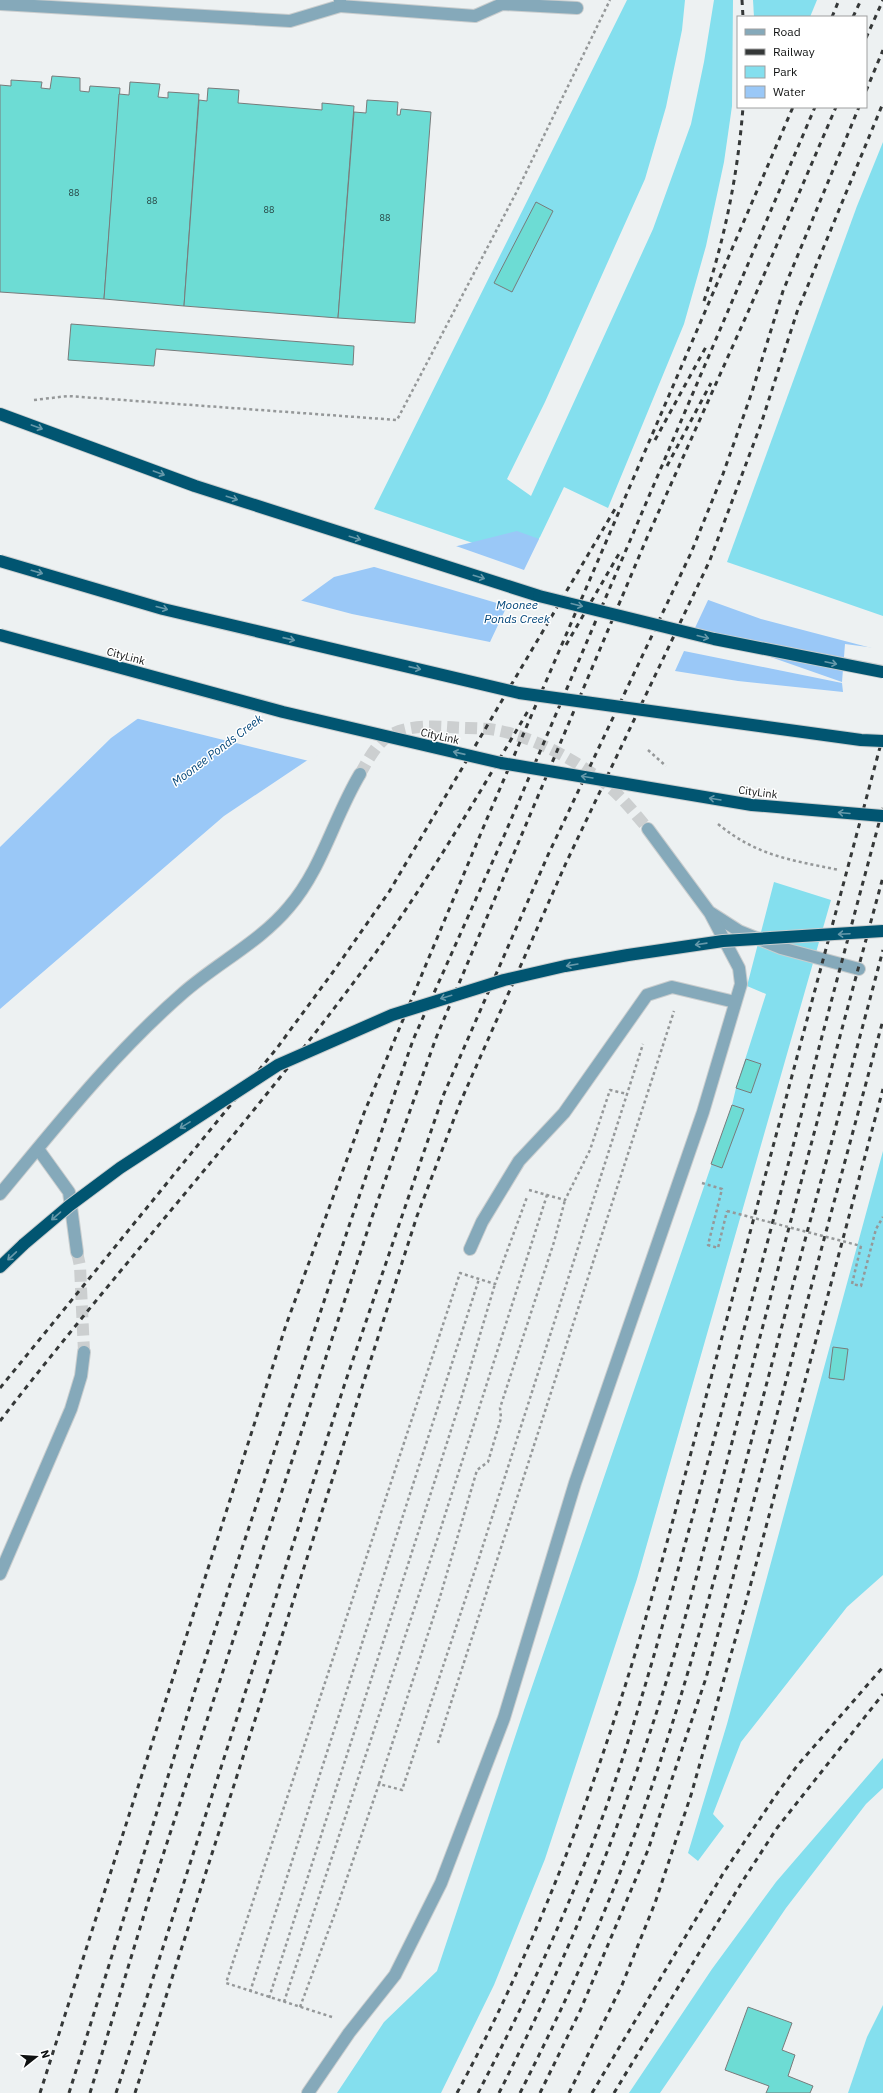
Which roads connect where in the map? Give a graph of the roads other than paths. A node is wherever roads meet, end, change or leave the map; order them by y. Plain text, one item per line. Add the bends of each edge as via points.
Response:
1 (340, 3) edge
2 (0, 4) edge
3 (577, 8) dead end
4 (0, 414) edge
5 (0, 561) edge
6 (0, 635) edge
7 (883, 672) edge
8 (883, 741) edge
9 (360, 774) tunnel mouth
10 (883, 816) edge
11 (648, 828) tunnel mouth
12 (710, 913) junction
13 (883, 932) edge
14 (859, 969) dead end
15 (735, 1002) junction
16 (38, 1149) junction
17 (0, 1194) edge
18 (470, 1248) dead end
19 (77, 1252) tunnel mouth
20 (0, 1267) edge
21 (84, 1352) tunnel mouth
22 (0, 1574) edge
23 (308, 2093) edge

1 - 2 street via 290,21
1 - 3 street via 475,16 502,4
4 -> 7 highway, bridge via 195,486 539,596 714,639
5 -> 8 highway, bridge via 163,609 519,693
10 -> 6 highway, CityLink, bridge via 752,805 501,763 283,712
9 - 16 street via 304,888 289,908 252,941 184,992 144,1029 106,1067
11 - 12 street
12 - 14 street via 739,931 780,948
12 - 15 street via 740,968 741,984
13 -> 20 highway, bridge via 723,941 628,954 504,980 392,1015 278,1065 120,1168 69,1206
15 - 18 street via 672,987 647,995 564,1113 519,1162 482,1222
15 - 23 street via 703,1112 575,1483 504,1718 442,1883 395,1975 349,2033
16 - 17 street
16 - 19 street via 69,1192
21 - 22 street via 81,1376 71,1409

